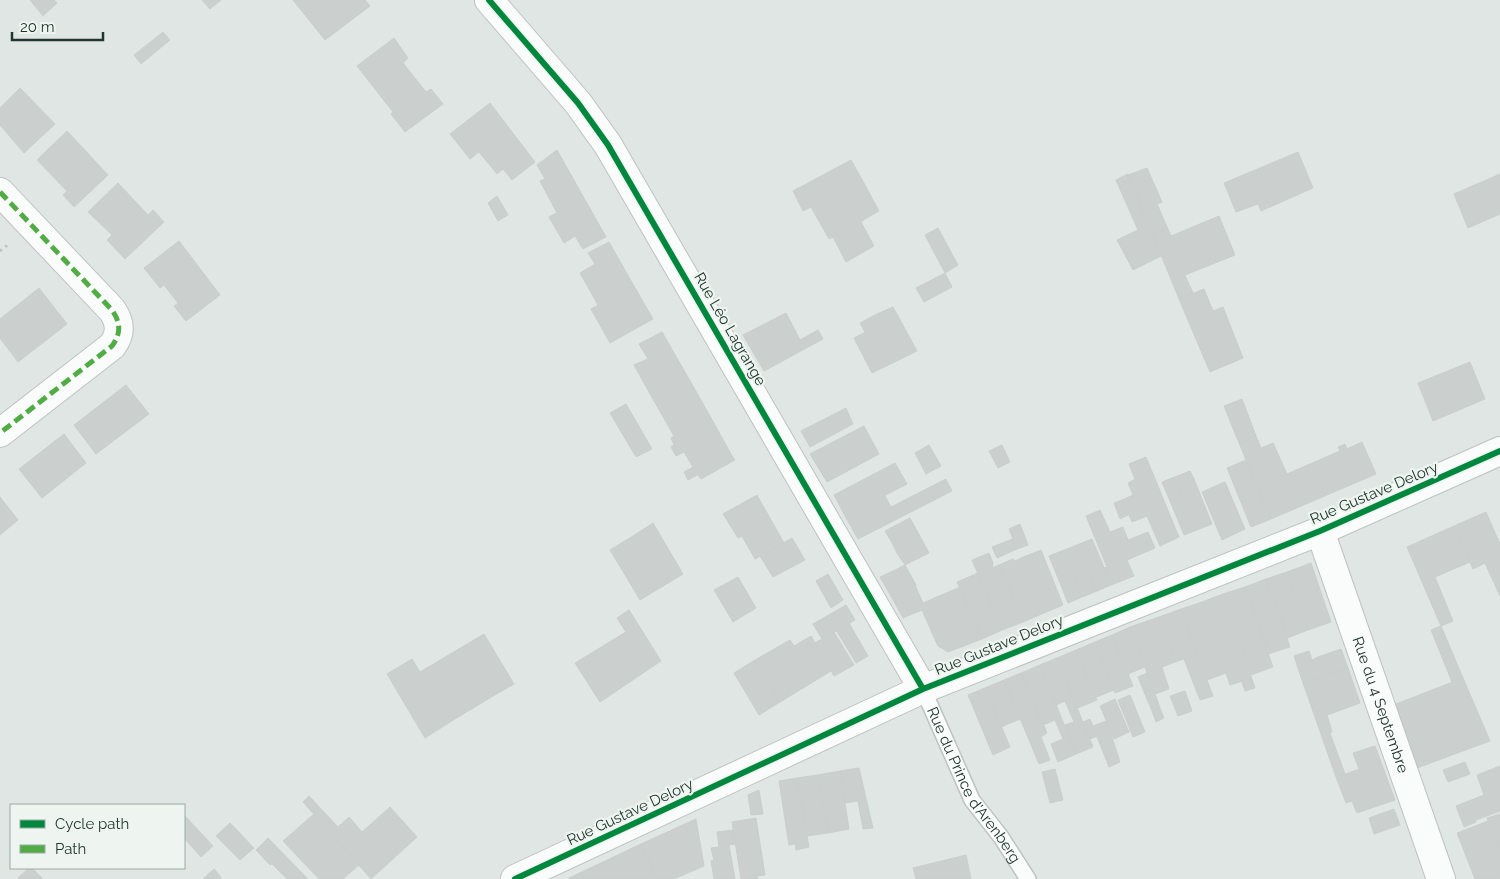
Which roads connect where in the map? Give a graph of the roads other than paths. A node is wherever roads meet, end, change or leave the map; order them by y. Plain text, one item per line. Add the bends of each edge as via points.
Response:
1 (489, 0) edge
2 (0, 192) edge
3 (0, 433) edge
4 (1500, 451) edge
5 (1320, 530) junction
6 (923, 689) junction
7 (515, 879) edge
8 (1028, 879) edge
9 (1441, 879) edge

1 - 6 street, Rue Léo Lagrange via 578,103 608,145
2 - 3 street via 112,310 119,329 119,336 112,346
4 - 5 street, Rue Gustave Delory
5 - 6 street, Rue Gustave Delory
5 - 9 street, Rue du 4 Septembre
6 - 7 street, Rue Gustave Delory
6 - 8 lane, Rue du Prince d'Arenberg via 972,800

